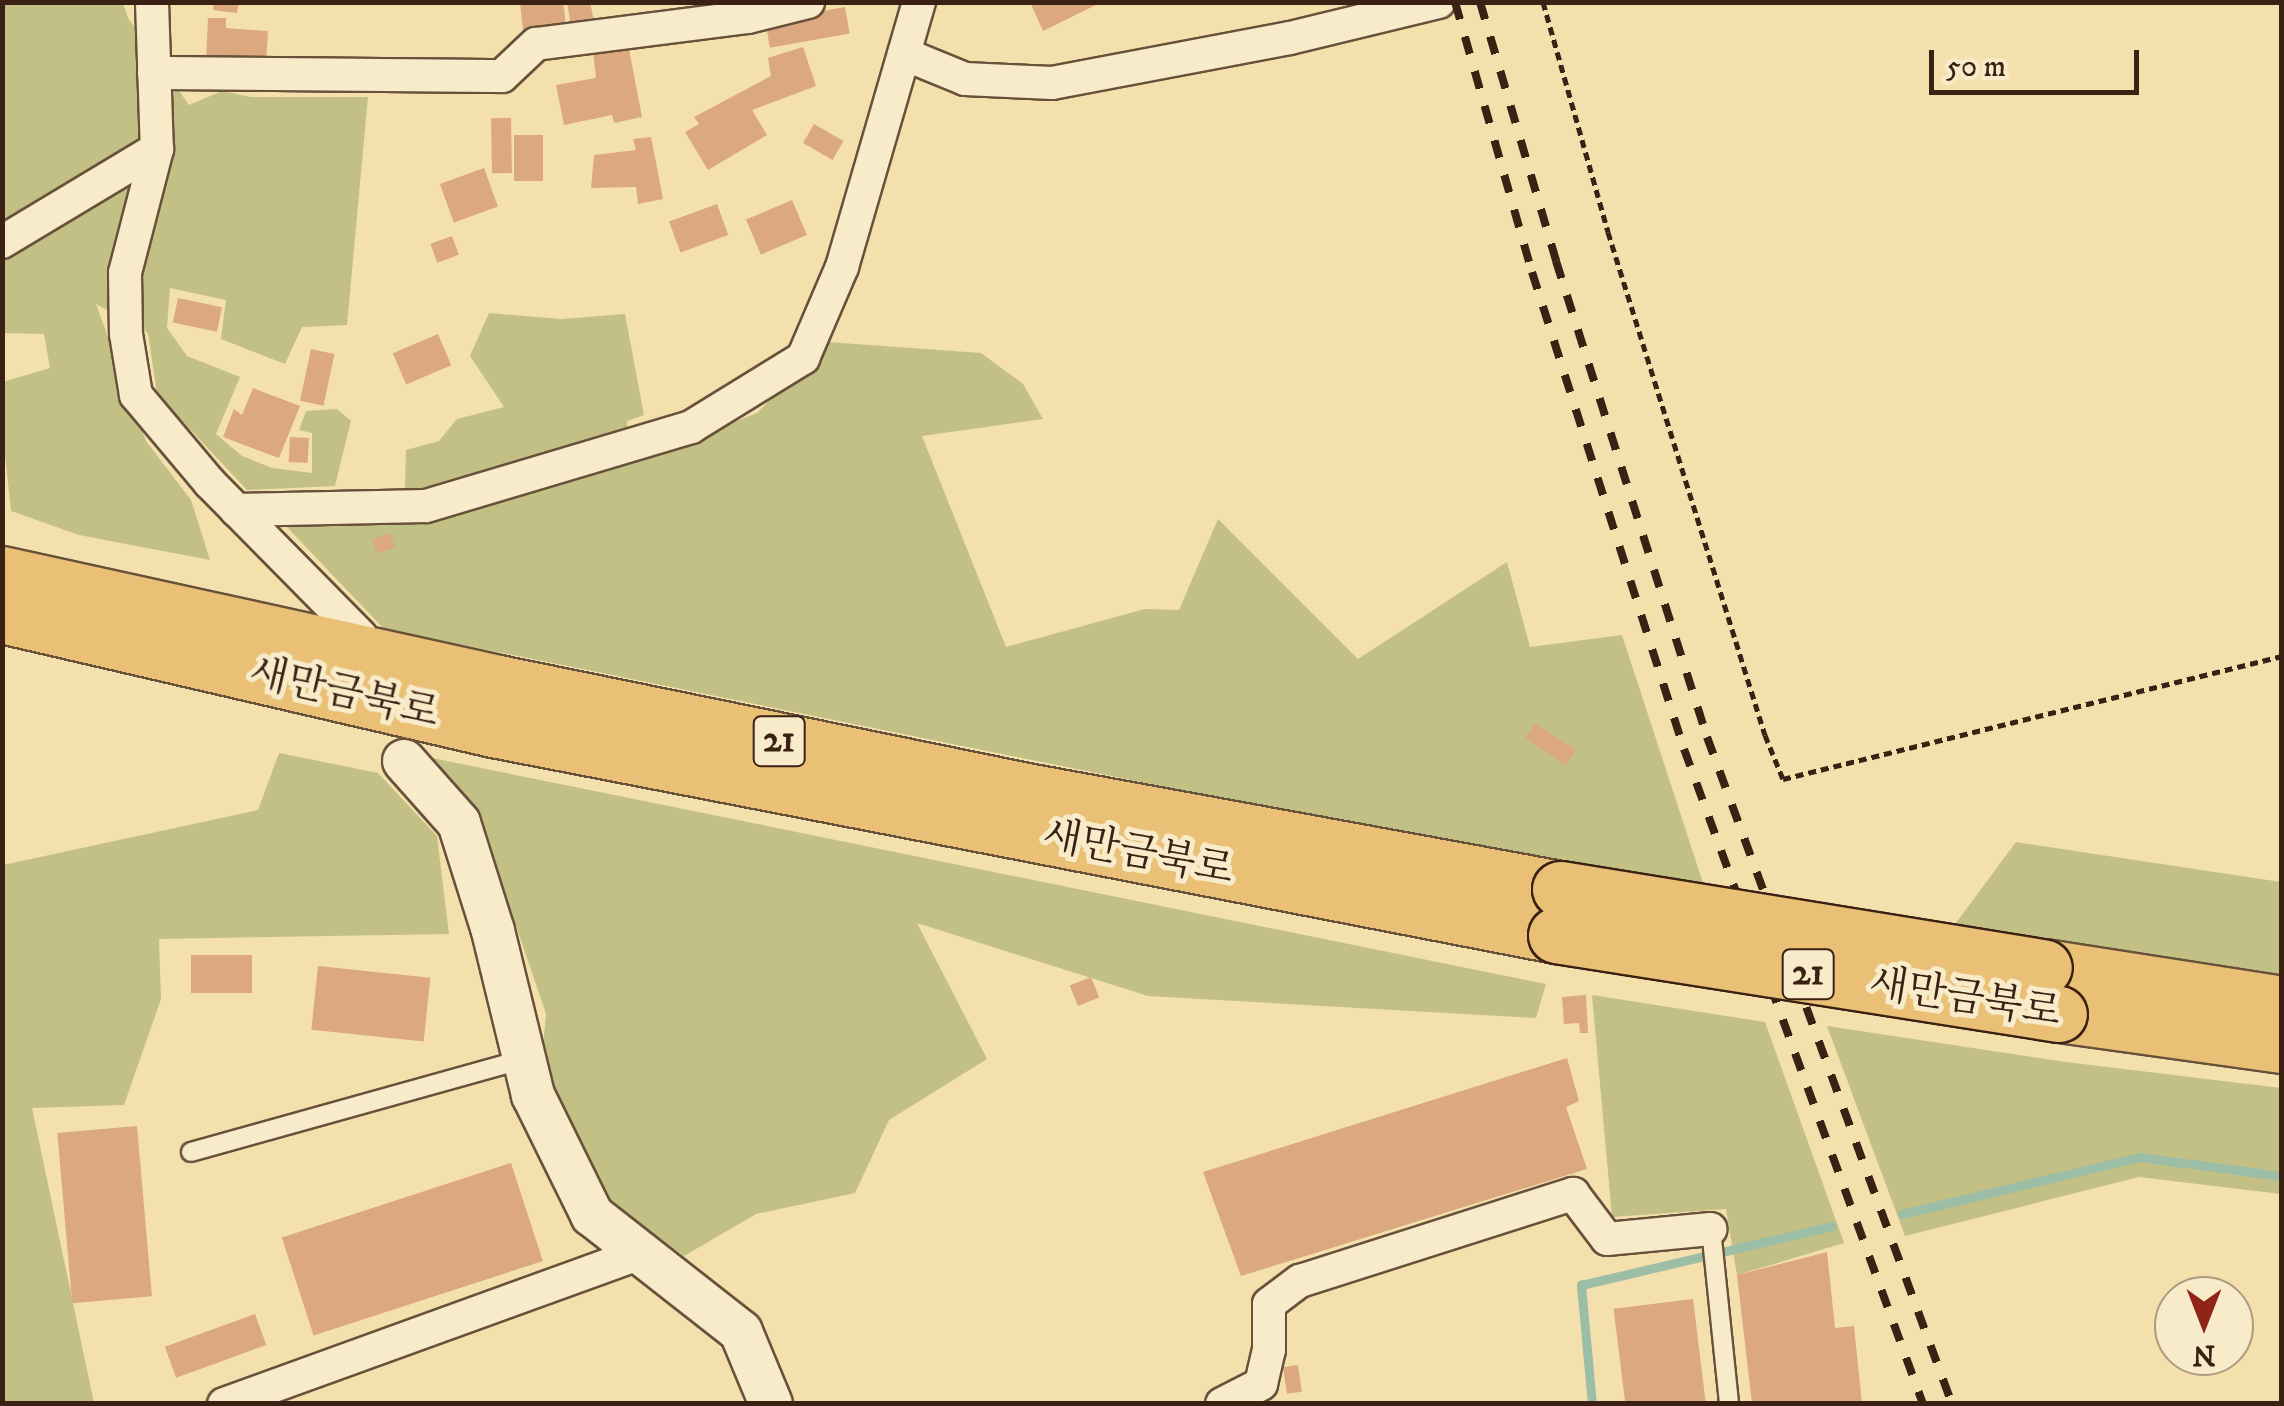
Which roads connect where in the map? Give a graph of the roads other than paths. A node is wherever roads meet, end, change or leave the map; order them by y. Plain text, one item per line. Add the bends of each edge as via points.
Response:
1 (152, 2) edge
2 (808, 2) edge
3 (919, 2) edge
4 (1439, 2) edge
5 (1389, 8) edge
6 (904, 54) junction
7 (154, 73) junction
8 (157, 149) junction
9 (2, 242) edge
10 (236, 510) junction
11 (2, 574) edge
12 (2, 615) edge
13 (360, 636) dead end
14 (404, 761) dead end
15 (1558, 912) junction
16 (2051, 991) junction
17 (2282, 1004) edge
18 (2282, 1045) edge
19 (524, 1058) junction
20 (191, 1152) dead end
21 (1711, 1236) joint
22 (638, 1254) junction
23 (1267, 1394) edge
24 (224, 1404) edge
25 (771, 1404) edge
26 (1222, 1404) edge
27 (1729, 1404) edge

1 - 7 street
2 - 7 street via 748,17 536,44 502,76
3 - 6 street
4 - 5 street
5 - 6 street via 1290,38 1052,83 965,79
6 - 10 street via 842,267 803,358 690,427 426,506
7 - 8 street
8 - 9 street
8 - 10 street via 125,274 136,395
10 - 13 street
11 - 15 highway, 새만금북로 / 21 via 1026,791
12 - 15 highway, 새만금북로 / 21 via 493,729
14 - 19 street via 460,823
15 - 16 highway, 새만금북로 / 21, bridge
16 - 17 highway, 새만금북로 / 21
16 - 18 highway, 새만금북로 / 21
19 - 20 lane
19 - 22 street via 533,1095 592,1214
21 - 23 street via 1607,1240 1573,1194 1300,1281 1269,1304
21 - 27 lane
22 - 24 street
22 - 25 street via 740,1332
23 - 26 street

